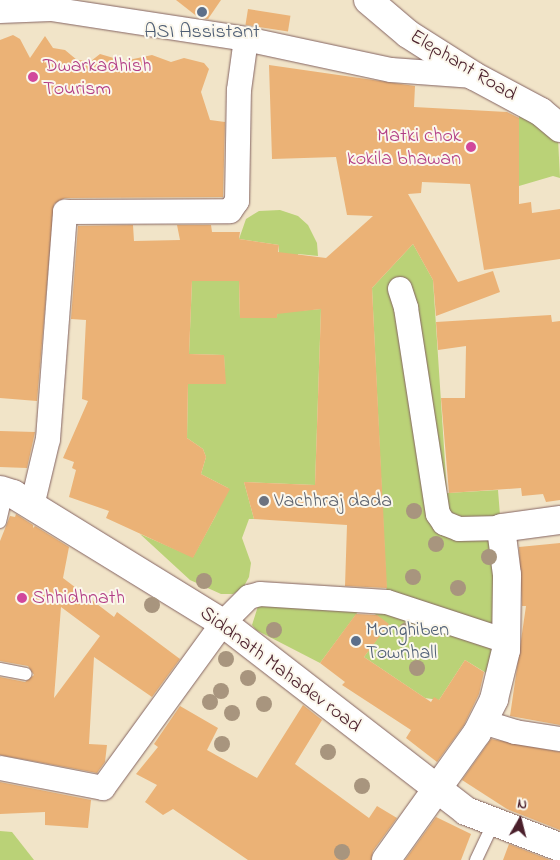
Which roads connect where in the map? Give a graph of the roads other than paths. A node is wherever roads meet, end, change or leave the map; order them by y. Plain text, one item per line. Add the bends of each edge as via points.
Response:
1 (57, 0) edge
2 (368, 0) edge
3 (0, 11) edge
4 (112, 18) junction
5 (246, 39) junction
6 (474, 76) junction
7 (560, 110) edge
8 (560, 128) edge
9 (400, 289) dead end
10 (4, 491) edge
11 (32, 506) junction
12 (560, 520) edge
13 (0, 522) edge
14 (501, 528) junction
15 (223, 623) junction
16 (506, 641) junction
17 (0, 669) edge
18 (26, 674) dead end
19 (483, 722) junction
20 (560, 739) edge
21 (0, 768) edge
22 (437, 788) junction
23 (494, 822) junction
24 (560, 847) edge
25 (386, 860) edge
26 (476, 860) edge

1 - 4 street
2 - 6 main road, Elephant Road via 408,34
3 - 4 street via 51,8
4 - 5 street
5 - 6 street via 391,70
5 - 11 street via 239,90 237,201 230,212 65,212 48,439
6 - 7 lane
6 - 8 main road, Elephant Road via 541,112
9 - 14 street via 406,308 438,514 444,523 459,529
10 - 11 main road, Siddnath Mahadev road
10 - 13 lane
11 - 15 main road, Siddnath Mahadev road
12 - 14 main road
14 - 16 main road via 507,575
15 - 16 street via 240,603 260,594 364,600 387,602
15 - 21 street via 103,788
15 - 22 main road, Siddnath Mahadev road
16 - 19 main road via 494,700
17 - 18 lane
19 - 20 street via 515,732
19 - 22 main road
22 - 23 main road, Siddnath Mahadev road via 466,811
22 - 25 main road
23 - 24 main road, Siddnath Mahadev road
23 - 26 lane

